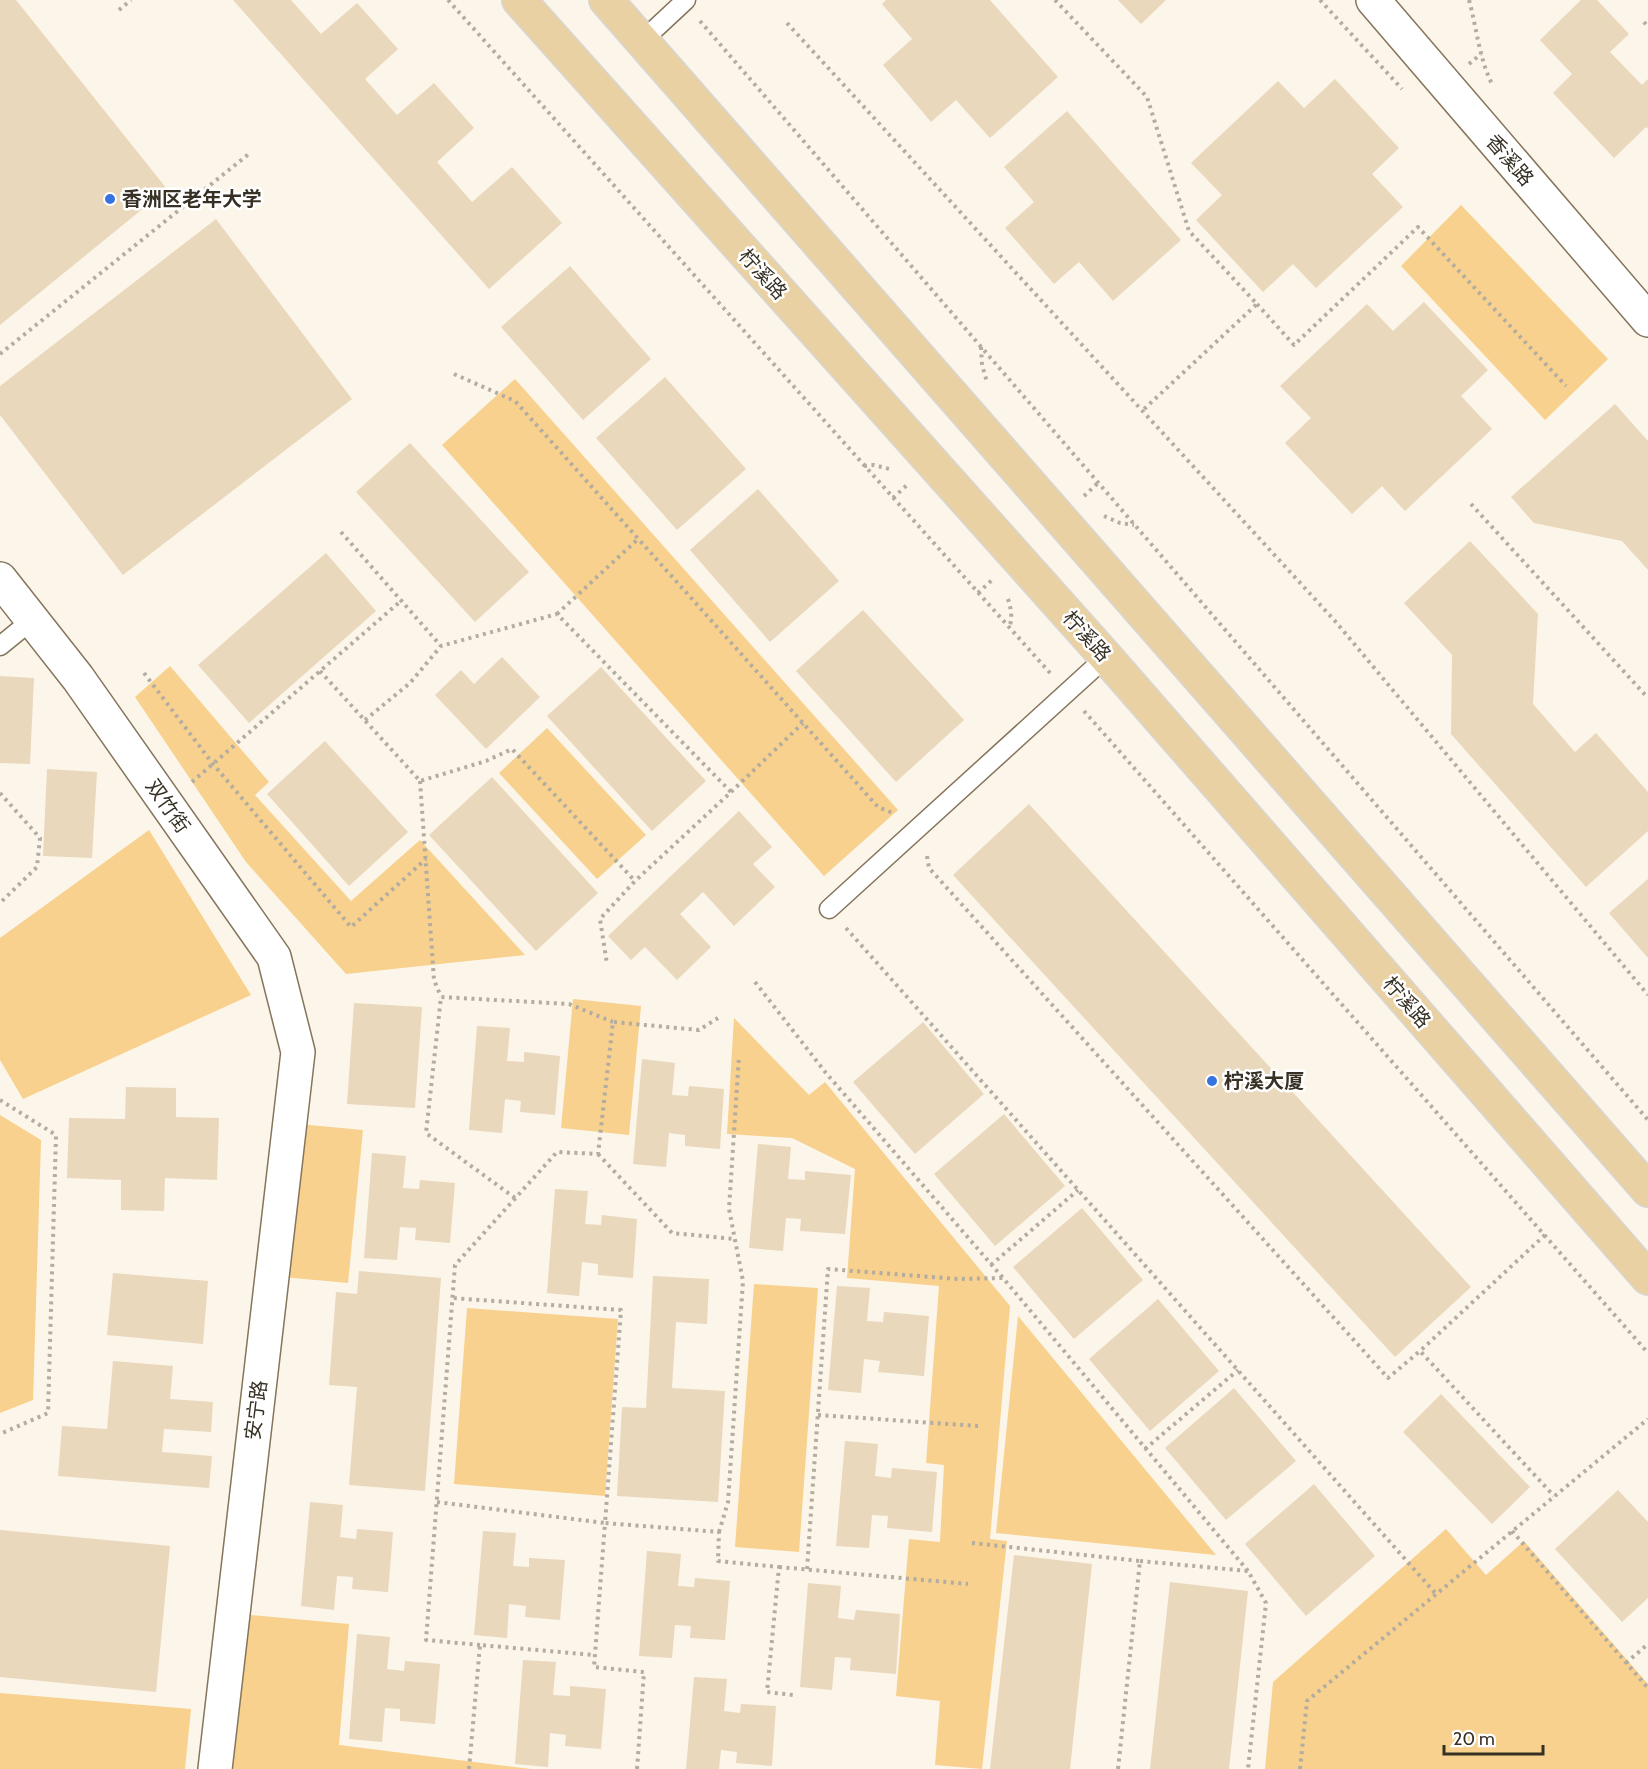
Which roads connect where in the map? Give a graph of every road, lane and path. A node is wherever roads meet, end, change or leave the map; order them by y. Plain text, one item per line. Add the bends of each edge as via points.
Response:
1 (131, 0) edge
2 (519, 0) edge
3 (606, 0) edge
4 (1055, 0) edge
5 (1373, 0) edge
6 (685, 1) edge
7 (119, 10) dead end
8 (1644, 22) dead end
9 (787, 23) dead end
10 (1648, 27) edge
11 (642, 41) junction
12 (250, 153) dead end
13 (1257, 304) junction
14 (1648, 320) edge
15 (0, 354) edge
16 (454, 374) dead end
17 (1566, 386) dead end
18 (1142, 411) junction
19 (910, 482) dead end
20 (1098, 483) junction
21 (893, 498) dead end
22 (1088, 502) dead end
23 (1471, 504) dead end
24 (1100, 512) dead end
25 (1135, 525) junction
26 (341, 532) dead end
27 (638, 539) junction
28 (0, 579) edge
29 (999, 585) dead end
30 (1005, 592) dead end
31 (978, 593) dead end
32 (402, 600) junction
33 (557, 615) junction
34 (32, 620) junction
35 (1009, 627) dead end
36 (0, 646) edge
37 (441, 646) junction
38 (1106, 657) junction
39 (320, 671) junction
40 (144, 673) dead end
41 (1648, 698) edge
42 (365, 720) junction
43 (803, 723) junction
44 (213, 764) junction
45 (420, 781) junction
46 (731, 792) junction
47 (0, 793) edge
48 (167, 804) junction
49 (921, 826) junction
50 (426, 859) junction
51 (635, 881) junction
52 (0, 903) edge
53 (829, 909) joint
54 (607, 964) dead end
55 (755, 982) dead end
56 (1648, 995) edge
57 (441, 997) junction
58 (718, 1018) dead end
59 (613, 1022) junction
60 (298, 1052) joint
61 (739, 1056) dead end
62 (0, 1100) edge
63 (1648, 1120) edge
64 (598, 1154) junction
65 (1078, 1190) junction
66 (1648, 1190) edge
67 (515, 1198) junction
68 (1545, 1235) dead end
69 (735, 1239) junction
70 (991, 1265) junction
71 (1003, 1278) junction
72 (1648, 1278) edge
73 (452, 1298) junction
74 (1420, 1351) junction
75 (1238, 1371) junction
76 (818, 1415) junction
77 (1648, 1419) edge
78 (978, 1426) dead end
79 (0, 1434) edge
80 (1145, 1449) junction
81 (1554, 1496) junction
82 (437, 1503) junction
83 (605, 1523) junction
84 (1512, 1531) junction
85 (719, 1532) junction
86 (972, 1543) dead end
87 (1140, 1561) junction
88 (779, 1567) junction
89 (807, 1569) junction
90 (1248, 1571) junction
91 (968, 1584) dead end
92 (1436, 1594) junction
93 (1648, 1644) edge
94 (480, 1645) junction
95 (594, 1655) junction
96 (1626, 1663) junction
97 (1648, 1688) edge
98 (792, 1695) dead end
99 (215, 1769) edge
100 (469, 1769) edge
101 (637, 1769) edge
102 (1118, 1769) edge
103 (1248, 1769) edge
104 (1300, 1769) edge

1 - 7 path
2 - 38 main road, 柠溪路
3 - 11 main road
4 - 13 path via 1147,97 1189,231
5 - 14 street, 香溪路
6 - 11 lane
6 - 20 path
8 - 10 path
9 - 18 path
11 - 66 main road
12 - 15 path
13 - 17 path via 1294,345 1418,227
13 - 18 path
16 - 27 path via 515,401
18 - 56 path via 1335,621
19 - 21 path
20 - 22 path via 1083,496
20 - 25 path
23 - 41 path
24 - 25 path via 1120,523
25 - 63 path
26 - 32 path
27 - 33 path
27 - 43 path
28 - 34 street, 双竹街
29 - 31 path via 993,578
30 - 35 path via 1010,605
32 - 37 path
32 - 39 path
33 - 37 path
33 - 46 path
34 - 36 lane
34 - 48 street, 双竹街
37 - 42 path via 410,683
38 - 49 lane
38 - 72 main road, 柠溪路
39 - 42 path
39 - 44 path
40 - 44 path
42 - 45 path
43 - 46 path
43 - 49 path via 878,807
44 - 48 path
44 - 50 path via 351,927
45 - 50 path
45 - 51 path via 512,749
46 - 51 path
47 - 52 path via 40,838 37,867
48 - 60 street, 双竹街 via 274,957
49 - 53 lane
49 - 74 path via 929,868 1388,1378
50 - 57 path via 434,980
51 - 54 path via 600,919
53 - 65 path
55 - 70 path via 826,1073
57 - 59 path via 568,1004
57 - 67 path via 426,1133
58 - 59 path via 699,1030
59 - 64 path
60 - 99 street, 安宁路
61 - 69 path via 729,1209
62 - 79 path via 56,1135 48,1413
64 - 67 path via 557,1152
64 - 69 path via 672,1233
65 - 70 path
65 - 75 path
67 - 73 path via 455,1265
68 - 74 path
69 - 85 path via 743,1281 728,1503
70 - 71 path
71 - 76 path via 958,1279 828,1269
71 - 80 path
73 - 82 path
73 - 83 path via 621,1310
74 - 81 path
75 - 80 path
75 - 92 path
76 - 78 path
76 - 89 path
77 - 81 path
80 - 90 path
81 - 84 path
82 - 83 path
82 - 94 path via 426,1640
83 - 85 path
83 - 95 path
84 - 92 path
84 - 96 path
85 - 88 path via 718,1561
86 - 87 path
87 - 90 path
87 - 102 path
88 - 89 path
88 - 98 path via 767,1692
89 - 91 path
90 - 103 path via 1266,1604
92 - 104 path via 1307,1701
93 - 96 path
94 - 95 path
94 - 100 path
95 - 101 path via 594,1667 644,1672
96 - 97 path

